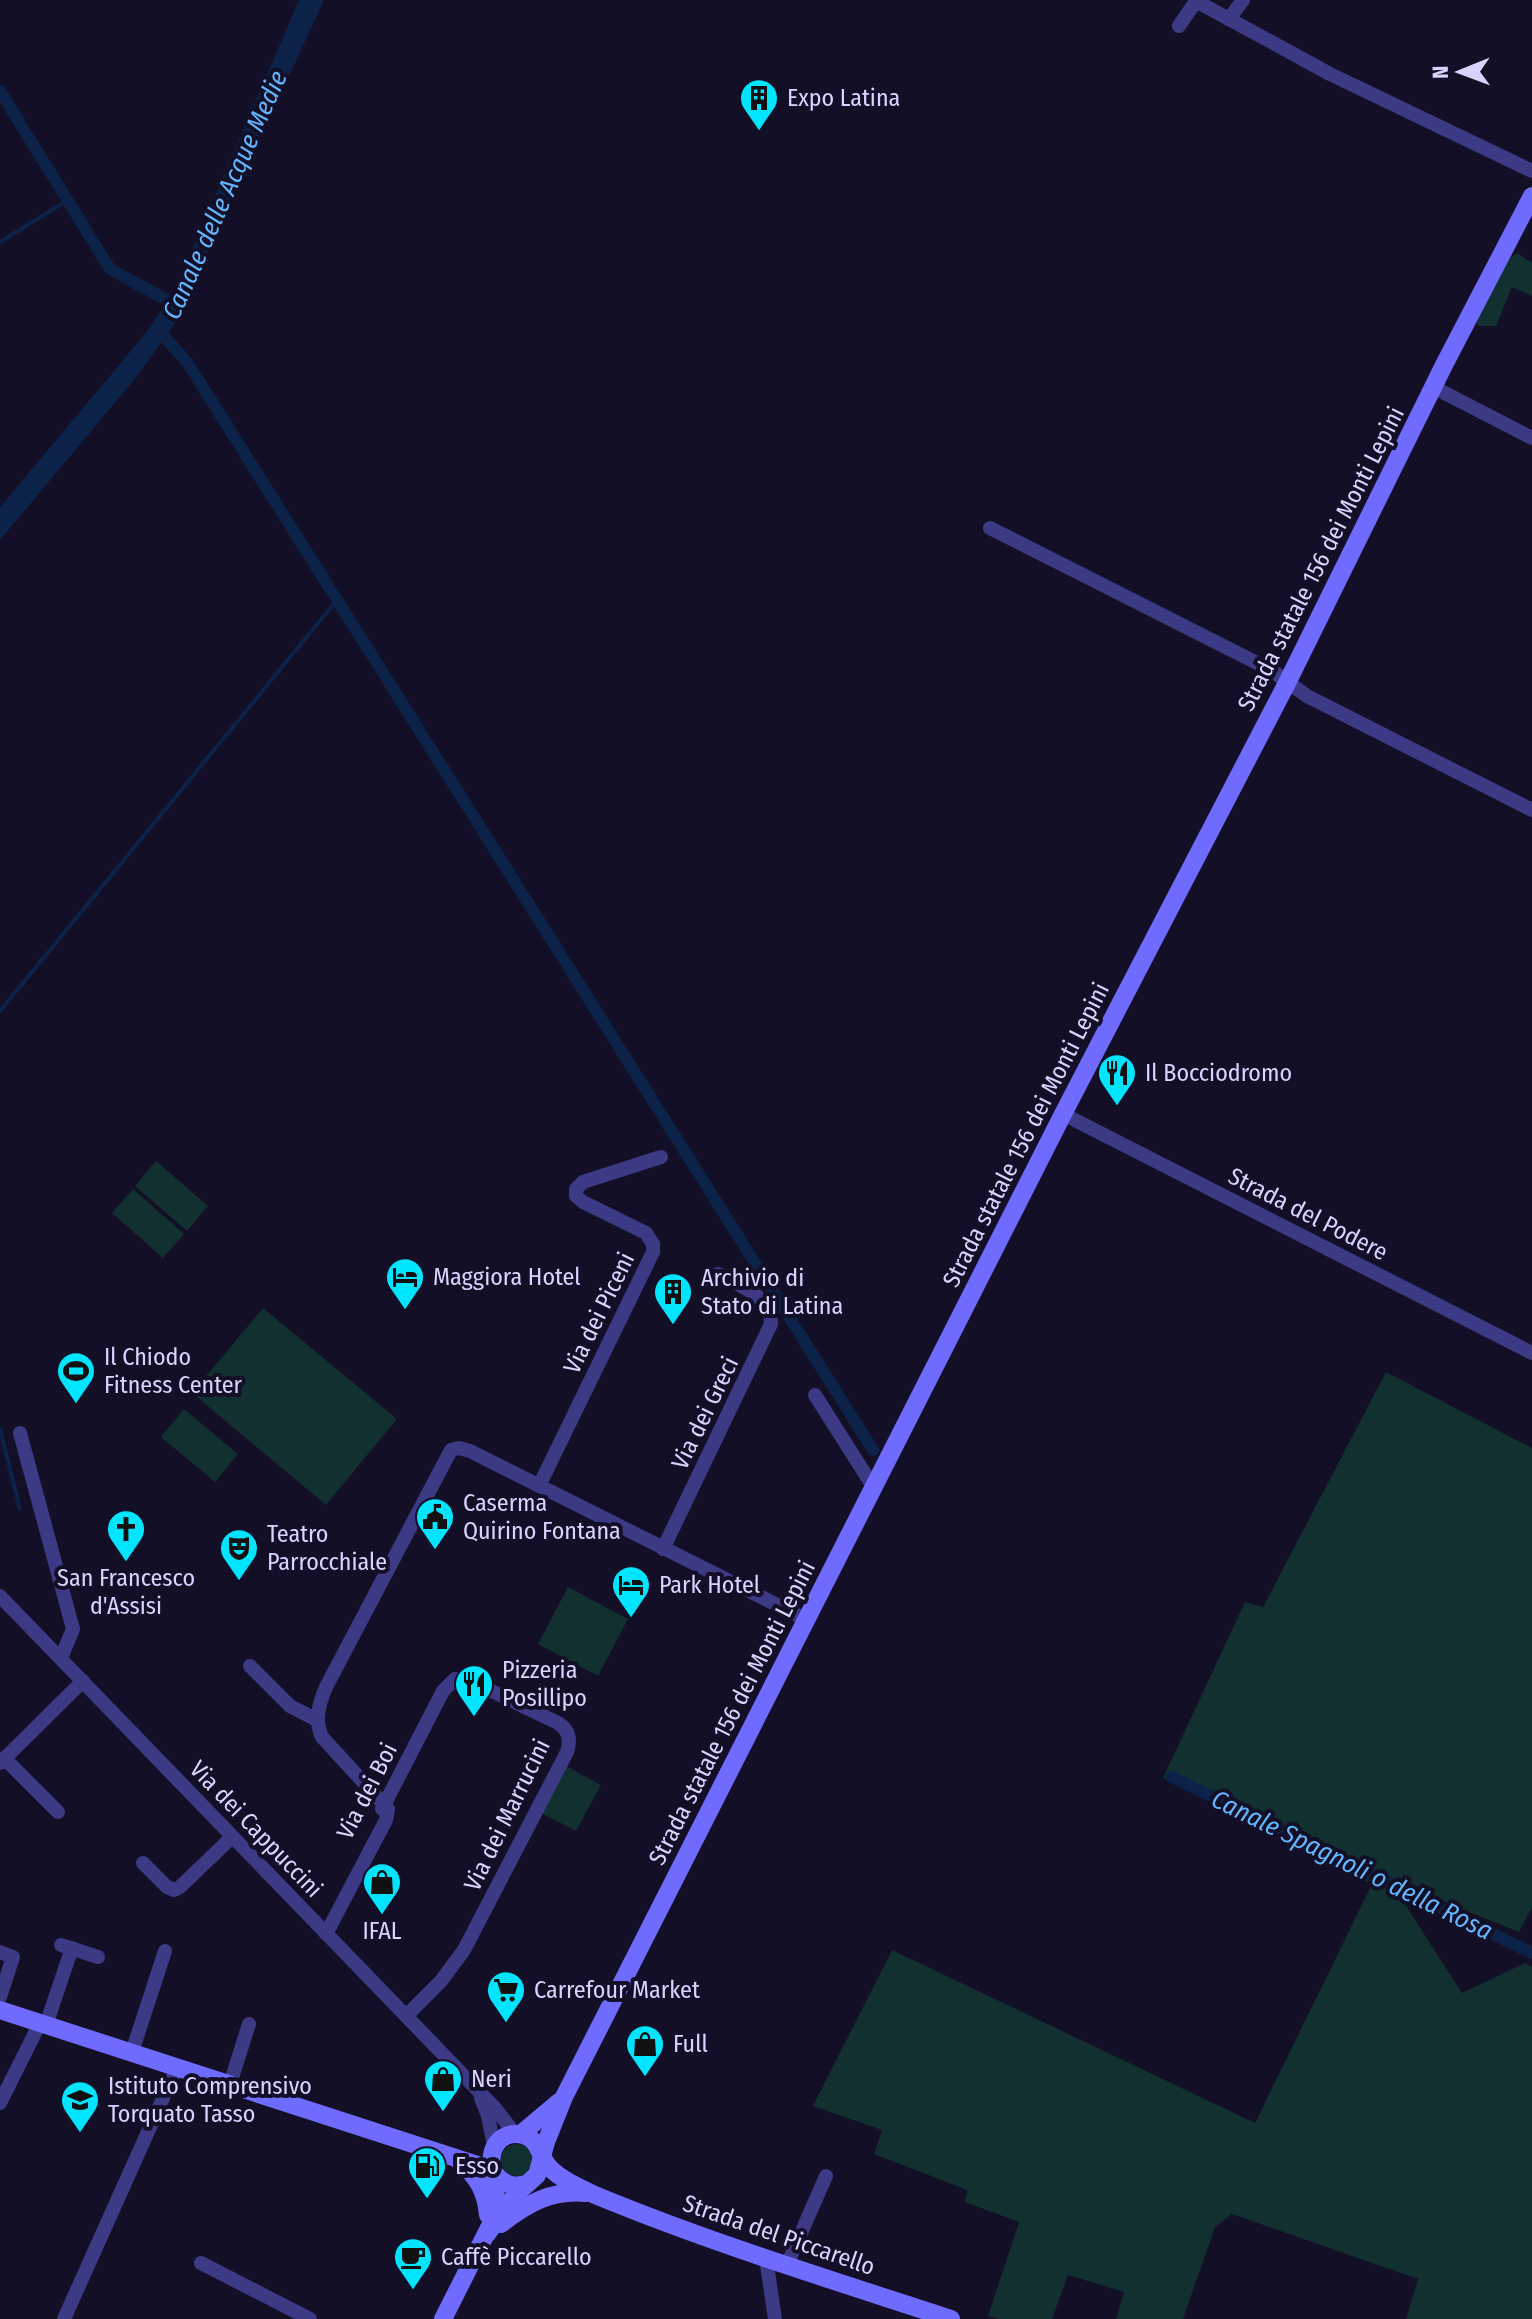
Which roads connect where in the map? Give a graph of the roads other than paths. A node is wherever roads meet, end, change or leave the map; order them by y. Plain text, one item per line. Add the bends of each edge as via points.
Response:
1 (1243, 0) edge
2 (1229, 19) junction
3 (1179, 26) dead end
4 (1532, 171) edge
5 (1532, 196) edge
6 (1433, 387) junction
7 (1532, 438) edge
8 (990, 528) dead end
9 (1287, 683) junction
10 (1532, 810) edge
11 (1063, 1114) junction
12 (661, 1157) dead end
13 (718, 1274) dead end
14 (1532, 1353) edge
15 (815, 1395) dead end
16 (20, 1433) dead end
17 (539, 1486) junction
18 (874, 1488) junction
19 (663, 1549) junction
20 (0, 1596) edge
21 (807, 1620) junction
22 (61, 1658) junction
23 (250, 1666) dead end
24 (455, 1679) joint
25 (83, 1681) junction
26 (317, 1720) junction
27 (2, 1761) edge
28 (387, 1808) junction
29 (58, 1812) dead end
30 (232, 1837) junction
31 (143, 1863) dead end
32 (313, 1920) junction
33 (326, 1934) junction
34 (165, 1951) dead end
35 (0, 1952) edge
36 (98, 1957) dead end
37 (0, 1997) edge
38 (0, 2010) edge
39 (406, 2016) junction
40 (43, 2024) junction
41 (249, 2024) dead end
42 (132, 2052) junction
43 (177, 2067) junction
44 (230, 2084) junction
45 (479, 2094) junction
46 (564, 2097) junction
47 (0, 2103) edge
48 (554, 2121) junction
49 (518, 2134) junction
50 (494, 2146) junction
51 (432, 2152) junction
52 (542, 2157) junction
53 (455, 2158) junction
54 (494, 2172) junction
55 (826, 2176) dead end
56 (528, 2183) junction
57 (570, 2188) junction
58 (487, 2234) junction
59 (766, 2258) junction
60 (201, 2263) dead end
61 (787, 2265) junction
62 (64, 2319) edge
63 (310, 2319) edge
64 (443, 2319) edge
65 (775, 2319) edge
66 (951, 2319) edge

1 - 2 street
2 - 3 street via 1196,1
2 - 4 street
5 - 6 main road, Strada statale 156 dei Monti Lepini
6 - 7 street
6 - 9 main road, Strada statale 156 dei Monti Lepini
8 - 9 street via 1271,670
9 - 10 street
9 - 11 main road, Strada statale 156 dei Monti Lepini
11 - 14 street, Strada del Podere
11 - 18 main road, Strada statale 156 dei Monti Lepini
12 - 17 street, Via dei Piceni via 583,1182 576,1189 578,1199 646,1233 653,1252
13 - 19 street, Via dei Greci via 761,1299 771,1324
15 - 18 street
16 - 22 street via 73,1629
17 - 19 street
17 - 26 street via 470,1451 451,1450 326,1687
18 - 21 main road, Strada statale 156 dei Monti Lepini
19 - 21 street
20 - 22 street, Via dei Cappuccini
21 - 46 main road, Strada statale 156 dei Monti Lepini
22 - 25 street, Via dei Cappuccini
23 - 26 street via 290,1706
24 - 28 street, Via dei Boi via 443,1691
24 - 39 street, Via dei Marrucini via 473,1682 558,1723 569,1744 464,1950
25 - 27 street
25 - 30 street, Via dei Cappuccini
26 - 28 street via 322,1737
27 - 29 street
28 - 32 street, Via dei Boi via 336,1898
28 - 33 street, Via dei Boi
30 - 31 street via 177,1890
30 - 32 street, Via dei Cappuccini
32 - 33 street, Via dei Cappuccini
33 - 39 street, Via dei Cappuccini
34 - 42 street
35 - 37 street via 13,1957
36 - 40 street via 66,1947
38 - 40 main road
39 - 45 street, Via dei Cappuccini
40 - 42 main road
40 - 47 street
41 - 44 street
42 - 43 main road
43 - 44 main road
43 - 62 street
44 - 51 main road
45 - 49 street, Via dei Cappuccini
45 - 50 street, Via dei Cappuccini
46 - 48 main road, Strada statale 156 dei Monti Lepini
46 - 49 main road, Strada statale 156 dei Monti Lepini
48 - 52 main road, Strada statale 156 dei Monti Lepini
48 - 57 main road via 556,2157
49 - 50 main road, Strada statale 156 dei Monti Lepini
49 - 52 main road via 536,2144
50 - 51 main road
50 - 54 main road
51 - 53 main road
52 - 56 main road, Strada statale 156 dei Monti Lepini via 537,2175
52 - 57 main road, Strada del Piccarello
53 - 54 main road
53 - 58 main road via 481,2186
54 - 56 main road via 506,2184
54 - 58 main road via 495,2215
55 - 61 street
56 - 57 main road, Strada del Piccarello
56 - 58 main road, Strada statale 156 dei Monti Lepini
57 - 58 main road via 532,2202
57 - 59 main road, Strada del Piccarello
58 - 64 main road
59 - 61 main road, Strada del Piccarello
59 - 65 street
60 - 63 street
61 - 66 main road, Strada del Piccarello

